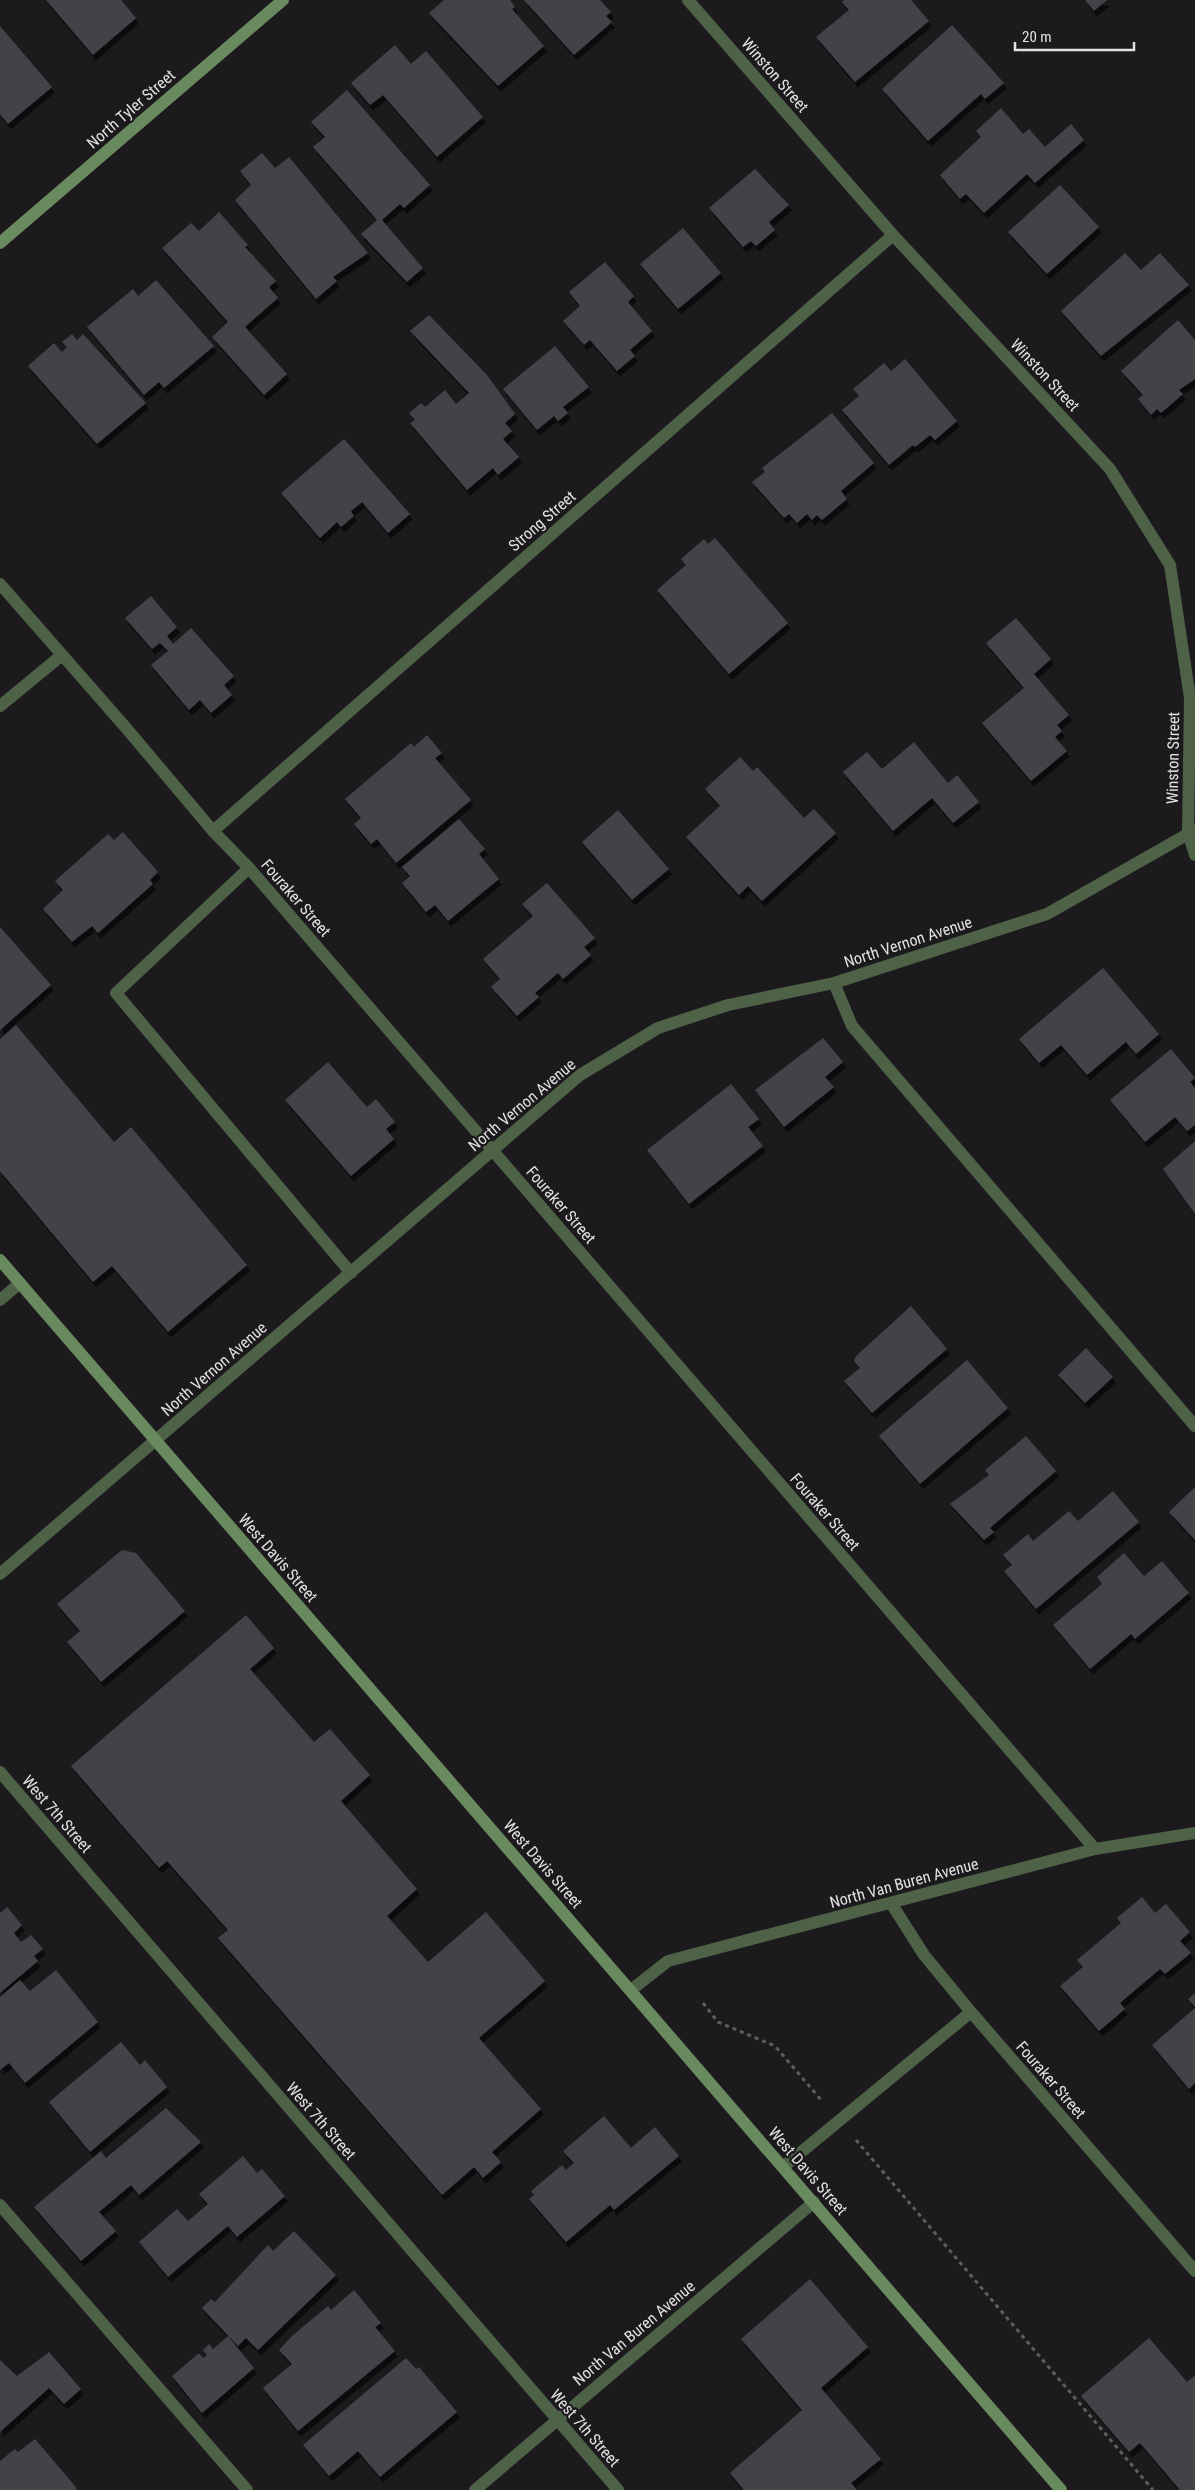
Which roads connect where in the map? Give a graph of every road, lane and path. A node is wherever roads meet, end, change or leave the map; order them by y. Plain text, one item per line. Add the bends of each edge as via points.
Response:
1 (283, 0) edge
2 (688, 0) edge
3 (893, 235) junction
4 (0, 243) edge
5 (0, 584) edge
6 (62, 654) junction
7 (0, 706) edge
8 (213, 831) junction
9 (1192, 831) edge
10 (1195, 856) edge
11 (249, 868) junction
12 (834, 983) junction
13 (492, 1151) junction
14 (0, 1260) edge
15 (351, 1273) junction
16 (20, 1283) junction
17 (0, 1300) edge
18 (1195, 1426) edge
19 (155, 1441) junction
20 (0, 1574) edge
21 (0, 1772) edge
22 (1195, 1834) edge
23 (1095, 1849) junction
24 (890, 1904) junction
25 (631, 1990) junction
26 (703, 2002) dead end
27 (971, 2012) junction
28 (839, 2121) junction
29 (783, 2167) junction
30 (814, 2202) junction
31 (0, 2205) edge
32 (1195, 2271) edge
33 (557, 2420) junction
34 (247, 2490) edge
35 (475, 2490) edge
36 (618, 2490) edge
37 (1062, 2490) edge
38 (1154, 2490) edge

1 - 4 main road, North Tyler Street
2 - 3 street, Winston Street
3 - 8 street, Strong Street
3 - 9 street, Winston Street via 1110,470 1170,566 1190,698
5 - 6 street, Fouraker Street
6 - 7 street
6 - 8 street, Fouraker Street
8 - 11 street, Fouraker Street
9 - 10 street, Winston Street
9 - 12 street, North Vernon Avenue via 1047,914
11 - 13 street, Fouraker Street
11 - 15 street via 116,993
12 - 13 street, North Vernon Avenue via 728,1005 658,1028 580,1075
12 - 18 street via 852,1026
13 - 15 street, North Vernon Avenue
13 - 23 street, Fouraker Street
14 - 16 main road, West Davis Street
15 - 19 street, North Vernon Avenue
16 - 17 street
16 - 19 main road, West Davis Street
19 - 20 street, North Vernon Avenue
19 - 25 main road, West Davis Street
21 - 33 street, West 7th Street
22 - 23 street, North Van Buren Avenue
23 - 24 street, North Van Buren Avenue
24 - 25 street, North Van Buren Avenue via 668,1961
24 - 27 street, Fouraker Street via 924,1955
25 - 29 main road, West Davis Street
26 - 28 path via 718,2022 775,2046
27 - 28 street
27 - 32 street, Fouraker Street
28 - 29 street
28 - 38 path
29 - 30 main road, West Davis Street
30 - 33 street, North Van Buren Avenue
30 - 37 main road, West Davis Street
31 - 34 street
33 - 35 street, North Van Buren Avenue
33 - 36 street, West 7th Street

